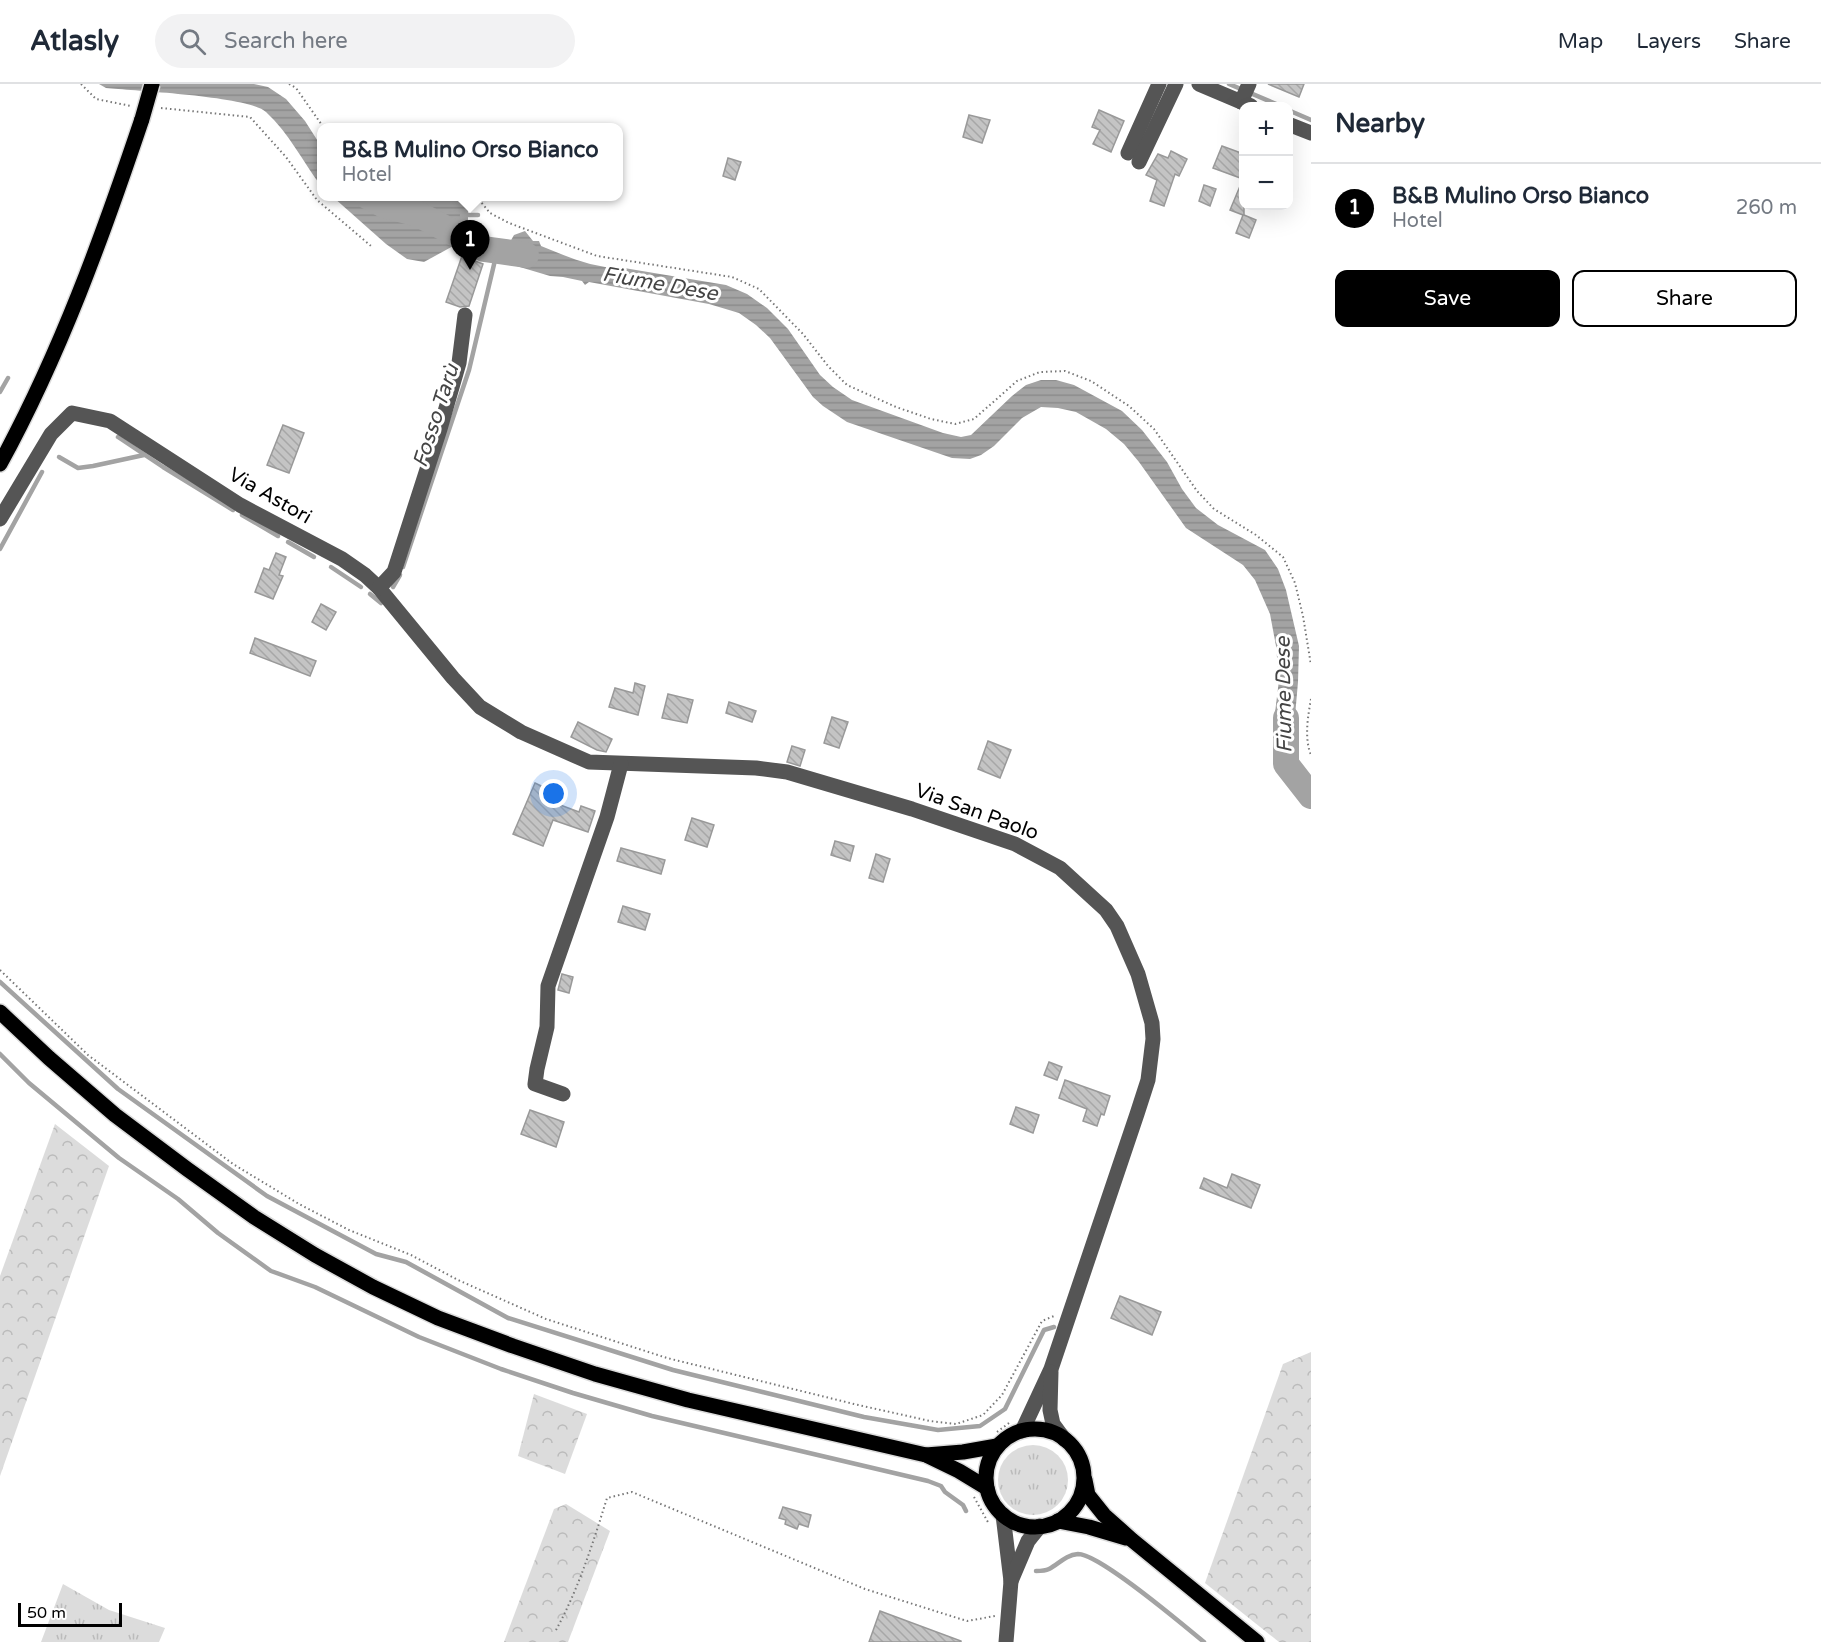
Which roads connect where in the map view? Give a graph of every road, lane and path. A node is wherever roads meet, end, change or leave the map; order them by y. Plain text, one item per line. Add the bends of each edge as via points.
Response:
1 (81, 84) edge
2 (152, 84) edge
3 (289, 84) edge
4 (1159, 84) edge
5 (1176, 84) edge
6 (1199, 84) edge
7 (1249, 84) edge
8 (1241, 102) edge
9 (1246, 102) edge
10 (159, 108) dead end
11 (140, 113) junction
12 (320, 123) edge
13 (1293, 126) edge
14 (1311, 133) edge
15 (317, 200) edge
16 (318, 201) edge
17 (480, 201) edge
18 (371, 246) dead end
19 (465, 315) dead end
20 (0, 464) edge
21 (0, 519) edge
22 (379, 588) junction
23 (1311, 665) edge
24 (1311, 699) edge
25 (521, 732) joint
26 (1311, 755) edge
27 (621, 764) junction
28 (0, 970) edge
29 (0, 1012) edge
30 (563, 1094) dead end
31 (1067, 1323) junction
32 (1051, 1369) junction
33 (1019, 1424) junction
34 (1064, 1439) junction
35 (994, 1440) junction
36 (926, 1455) junction
37 (1083, 1471) junction
38 (987, 1488) junction
39 (972, 1493) dead end
40 (1003, 1515) junction
41 (1058, 1521) junction
42 (1040, 1526) junction
43 (991, 1528) dead end
44 (1132, 1540) junction
45 (1011, 1581) junction
46 (1008, 1614) junction
47 (556, 1630) dead end
48 (1006, 1642) edge
49 (1257, 1642) edge

1 - 11 path via 96,99
2 - 11 main road, bridge
3 - 12 path
4 - 5 street via 1133,157
6 - 8 street
7 - 9 street
10 - 15 path via 250,117
11 - 20 main road via 82,291
13 - 14 street
16 - 18 path
17 - 23 path via 490,213 509,223 597,256 732,277 759,289 847,385 931,419 955,424 974,419 1017,381 1040,372 1065,371 1091,381 1129,406 1154,429 1197,491 1215,509 1283,557 1295,583
19 - 22 street via 459,363 440,429 394,572
21 - 22 street, Via Astori via 51,434 72,413 110,421 240,505 342,559
22 - 25 street, Via Astori via 480,707
24 - 26 path via 1307,723
25 - 27 street, Via San Paolo via 589,762
27 - 30 street via 607,817 548,986 547,1027 535,1084
27 - 31 street, Via San Paolo via 787,772 901,806 1015,844 1060,868 1106,910 1138,974 1153,1039 1148,1080
28 - 31 path via 88,1055 233,1164 349,1230 546,1319 668,1358 854,1404 956,1424 983,1415 1002,1395 1041,1321 1053,1316
29 - 36 main road via 115,1115 187,1169 264,1224 373,1287 438,1318 595,1374 688,1400
31 - 32 street, Via San Paolo
32 - 33 street, Via San Paolo
32 - 34 street, Via San Paolo via 1050,1410 1053,1424
33 - 34 main road
33 - 35 path
33 - 35 main road via 1012,1434
34 - 37 main road via 1077,1453
35 - 36 main road via 963,1452
35 - 38 main road via 986,1473
36 - 38 main road
37 - 41 main road via 1078,1500
37 - 44 main road via 1088,1495
38 - 40 main road
39 - 43 path
40 - 42 main road via 1027,1526
40 - 45 street
41 - 42 main road
41 - 44 main road
42 - 45 street via 1028,1541
44 - 49 main road
45 - 46 street
46 - 47 path via 967,1621 865,1589 632,1492 607,1497 569,1607
46 - 48 street

